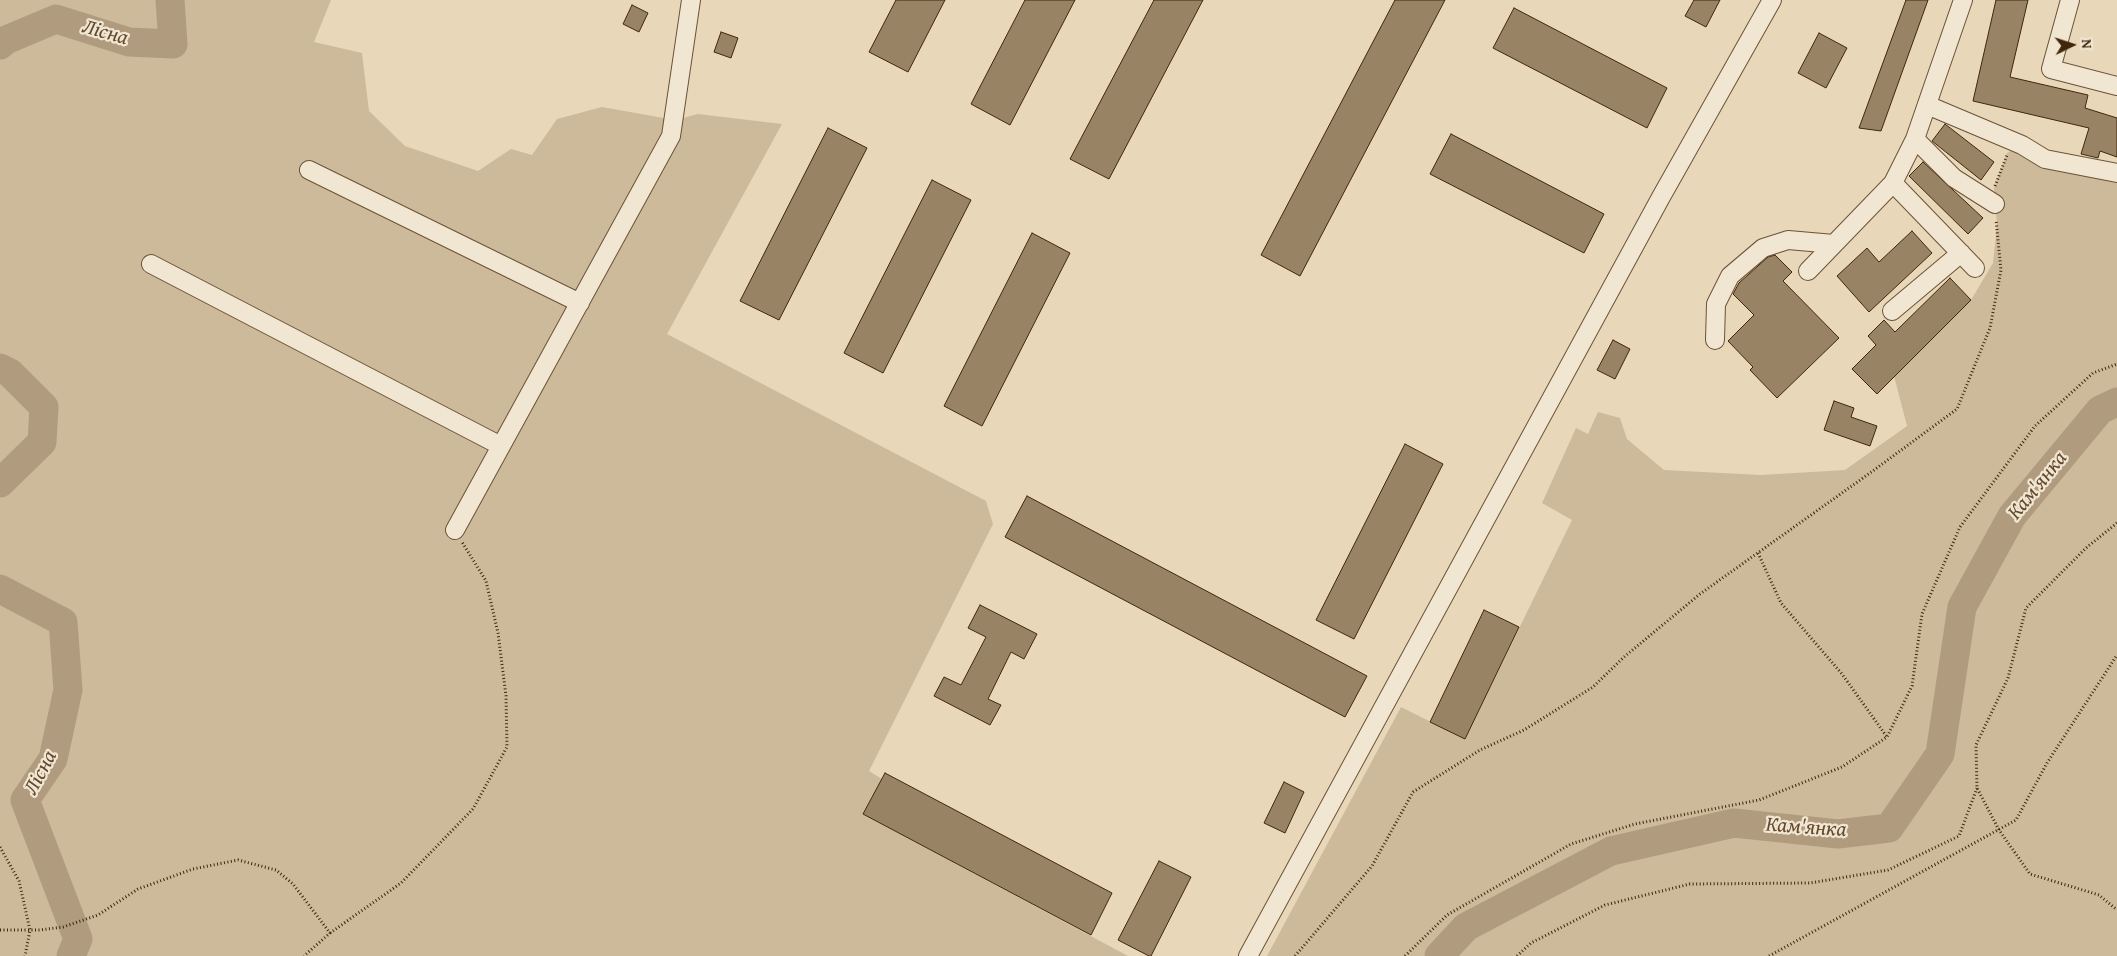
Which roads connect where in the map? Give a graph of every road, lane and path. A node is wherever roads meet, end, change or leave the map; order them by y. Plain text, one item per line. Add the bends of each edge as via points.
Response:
1 (691, 0) edge
2 (1772, 0) edge
3 (1963, 0) edge
4 (2070, 0) edge
5 (2117, 86) edge
6 (1927, 105) junction
7 (1915, 139) junction
8 (2022, 145) junction
9 (309, 170) dead end
10 (2117, 173) edge
11 (1893, 183) junction
12 (1995, 204) junction
13 (1834, 244) junction
14 (1961, 253) junction
15 (151, 264) dead end
16 (1975, 268) dead end
17 (1808, 271) dead end
18 (580, 303) junction
19 (1892, 311) dead end
20 (1715, 340) dead end
21 (2117, 364) edge
22 (501, 446) junction
23 (2117, 522) edge
24 (455, 530) joint
25 (1758, 553) junction
26 (2117, 655) edge
27 (1887, 738) junction
28 (1977, 788) junction
29 (1999, 830) junction
30 (0, 847) edge
31 (2117, 910) edge
32 (0, 930) edge
33 (30, 930) junction
34 (330, 933) junction
35 (25, 956) edge
36 (304, 956) edge
37 (1248, 956) edge
38 (1295, 956) edge
39 (1405, 956) edge
40 (1517, 956) edge
41 (1769, 956) edge

1 - 18 street via 671,136
2 - 37 street via 1661,197
3 - 6 street
4 - 5 street via 2051,69
6 - 7 street
6 - 8 street
7 - 11 street
7 - 12 street via 1954,178
8 - 10 street via 2045,159
8 - 12 path via 2007,153 1994,188
9 - 18 street
11 - 13 street
11 - 14 street
12 - 25 path via 2001,270 1990,328 1956,408
13 - 17 street
13 - 20 street via 1788,240 1763,248 1730,276 1716,304
14 - 16 street
14 - 19 street
15 - 22 street
18 - 22 street
21 - 27 path via 2093,373 2035,426 1960,526 1922,614 1912,686
22 - 24 street
23 - 28 path via 2026,608 2008,678 1976,745
24 - 34 path via 486,581 504,678 507,747 473,809 401,883
25 - 27 path via 1781,603 1842,674
25 - 38 path via 1693,601 1592,687 1524,730 1480,750 1413,792 1372,866
26 - 29 path via 2047,763 2016,820
27 - 39 path via 1842,767 1759,800 1635,824 1571,844 1447,915
28 - 29 path
28 - 40 path via 1959,836 1888,870 1810,882 1690,884 1605,905 1531,943
29 - 31 path via 2030,874 2099,895
29 - 41 path
30 - 33 path via 19,882
32 - 33 path
33 - 34 path via 63,927 98,915 138,889 192,869 238,860 276,870 293,884
33 - 35 path
34 - 36 path

